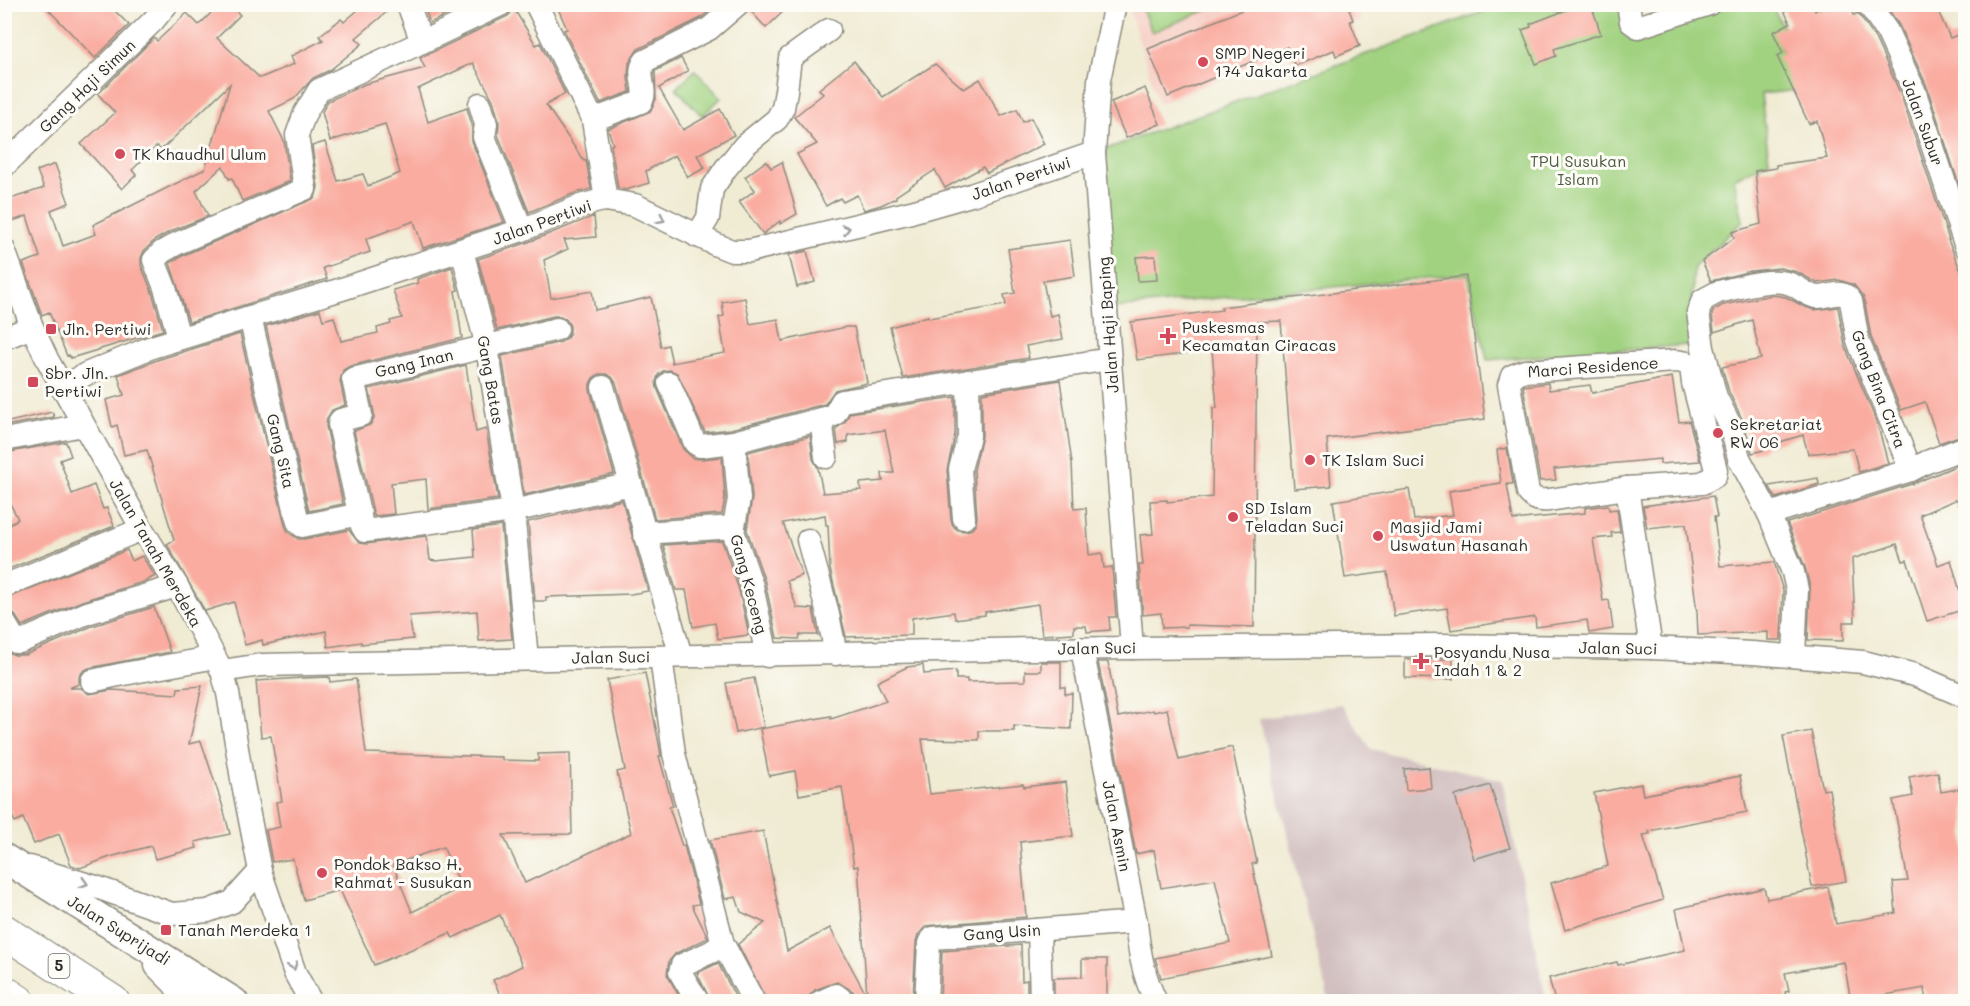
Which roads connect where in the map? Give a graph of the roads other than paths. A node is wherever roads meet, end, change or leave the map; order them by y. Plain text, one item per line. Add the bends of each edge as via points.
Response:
1 (167, 4) edge
2 (408, 4) edge
3 (502, 4) edge
4 (536, 4) edge
5 (738, 4) edge
6 (1115, 4) edge
7 (1628, 4) edge
8 (1709, 4) edge
9 (1868, 4) edge
10 (829, 30) dead end
11 (422, 42) junction
12 (480, 104) dead end
13 (592, 120) junction
14 (1094, 153) junction
15 (4, 166) edge
16 (606, 200) junction
17 (522, 230) junction
18 (697, 236) junction
19 (1965, 247) edge
20 (4, 250) edge
21 (462, 250) junction
22 (250, 317) junction
23 (32, 327) junction
24 (557, 329) dead end
25 (179, 337) junction
26 (4, 338) edge
27 (487, 347) junction
28 (1110, 359) junction
29 (968, 381) junction
30 (669, 383) dead end
31 (603, 387) dead end
32 (62, 388) junction
33 (821, 419) junction
34 (1714, 419) junction
35 (82, 425) junction
36 (4, 440) edge
37 (734, 442) junction
38 (1965, 447) edge
39 (826, 458) dead end
40 (1911, 470) junction
41 (631, 484) junction
42 (1627, 488) junction
43 (513, 512) junction
44 (360, 514) junction
45 (1769, 514) junction
46 (964, 518) dead end
47 (734, 526) junction
48 (142, 529) junction
49 (644, 533) junction
50 (808, 540) dead end
51 (4, 586) edge
52 (177, 586) junction
53 (4, 622) edge
54 (1132, 648) junction
55 (1651, 648) junction
56 (1082, 649) junction
57 (836, 654) junction
58 (671, 656) junction
59 (767, 656) junction
60 (1794, 656) junction
61 (527, 659) junction
62 (218, 664) junction
63 (92, 681) dead end
64 (1965, 697) edge
65 (6, 859) edge
66 (260, 871) junction
67 (1136, 922) junction
68 (1039, 930) junction
69 (4, 931) edge
70 (132, 938) junction
71 (723, 944) junction
72 (4, 992) edge
73 (19, 1002) edge
74 (113, 1002) edge
75 (189, 1002) edge
76 (234, 1002) edge
77 (311, 1002) edge
78 (698, 1002) edge
79 (754, 1002) edge
80 (820, 1002) edge
81 (845, 1002) edge
82 (926, 1002) edge
83 (1041, 1002) edge
84 (1156, 1002) edge

1 - 15 street, Gang Haji Simun
2 - 11 street
3 - 11 street
4 - 13 street
5 - 13 street via 709,29 645,61 641,70 641,102
6 - 14 street, Jalan Haji Baping via 1098,80
7 - 8 street via 1631,22 1638,27
9 - 19 street, Jalan Subur via 1887,31 1914,90
10 - 18 street via 790,58 785,99 777,119 745,145 726,168 712,189 708,218
11 - 25 street via 318,90 297,135 305,189 178,243 154,260
12 - 17 street via 486,124 484,137
13 - 16 street
18 -> 14 street, Jalan Pertiwi via 732,251 770,248 971,195
14 - 28 street, Jalan Haji Baping
16 - 17 street, Jalan Pertiwi via 580,206
16 -> 18 street, Jalan Pertiwi via 635,205
17 - 21 street, Jalan Pertiwi
20 - 23 street, Jalan Tanah Merdeka
21 - 22 street, Jalan Pertiwi
21 - 27 street, Gang Batas
22 - 25 street, Jalan Pertiwi
22 - 44 street, Gang Sita via 298,522 302,526
23 - 26 street
23 - 32 street, Jalan Tanah Merdeka
24 - 27 street
25 - 32 street, Jalan Pertiwi via 101,366
27 - 43 street, Gang Batas
27 - 44 street, Gang Inan via 353,379 361,415 340,420 339,424
28 - 29 street
28 - 54 street, Jalan Haji Baping
29 - 33 street via 842,401 834,415
29 - 46 street via 969,436 960,470
30 - 37 street via 696,445
31 - 41 street
32 - 35 street, Jalan Tanah Merdeka
33 - 37 street
33 - 39 street
34 - 40 street, Gang Bina Citra via 1716,397 1699,330 1698,312 1703,300 1718,292 1770,282 1788,283 1816,297 1838,293 1851,301 1858,341
34 - 42 street, Marci Residence via 1715,476 1702,483
34 - 42 street, Marci Residence via 1693,383 1691,367 1683,361 1525,371 1512,376 1509,385 1531,496 1549,500
34 - 45 street, Gang Bina Citra via 1731,427 1739,458
35 - 36 street
35 - 48 street, Jalan Tanah Merdeka
37 - 47 street, Gang Keceng via 739,499
38 - 40 street
40 - 45 street
41 - 43 street
41 - 49 street
42 - 55 street
43 - 44 street via 367,531
43 - 61 street, Gang Batas
45 - 60 street, Gang Bina Citra via 1797,590
47 - 49 street
47 - 59 street, Gang Keceng via 757,603
48 - 51 street
48 - 52 street, Jalan Tanah Merdeka
49 - 58 street
50 - 57 street
52 - 53 street via 87,613 20,642 12,638
52 - 62 street, Jalan Tanah Merdeka
54 - 55 street, Jalan Suci
54 - 56 street, Jalan Suci
55 - 60 street, Jalan Suci
56 - 57 street, Jalan Suci
56 - 67 street, Jalan Asmin
57 - 59 street, Jalan Suci
58 - 59 street, Jalan Suci
58 - 61 street, Jalan Suci
58 - 71 street via 674,754
60 - 64 street, Jalan Suci via 1893,668
61 - 62 street, Jalan Suci
62 - 63 street, Jalan Suci via 139,670
62 - 66 street, Jalan Tanah Merdeka via 228,693
65 -> 66 street via 172,914 208,911 232,902
65 - 70 main road, Jalan Suprijadi
66 -> 77 street, Jalan Tanah Merdeka via 295,973
67 - 68 street, Gang Usin
67 - 84 street, Jalan Asmin via 1139,955
68 - 82 street, Gang Usin via 933,938 929,943
68 - 83 street
69 - 74 highway, 5
70 - 75 main road via 177,982
70 - 76 main road, Jalan Suprijadi
71 - 78 street via 682,965 680,972
71 - 79 street
72 - 73 highway
80 - 81 street via 836,995

